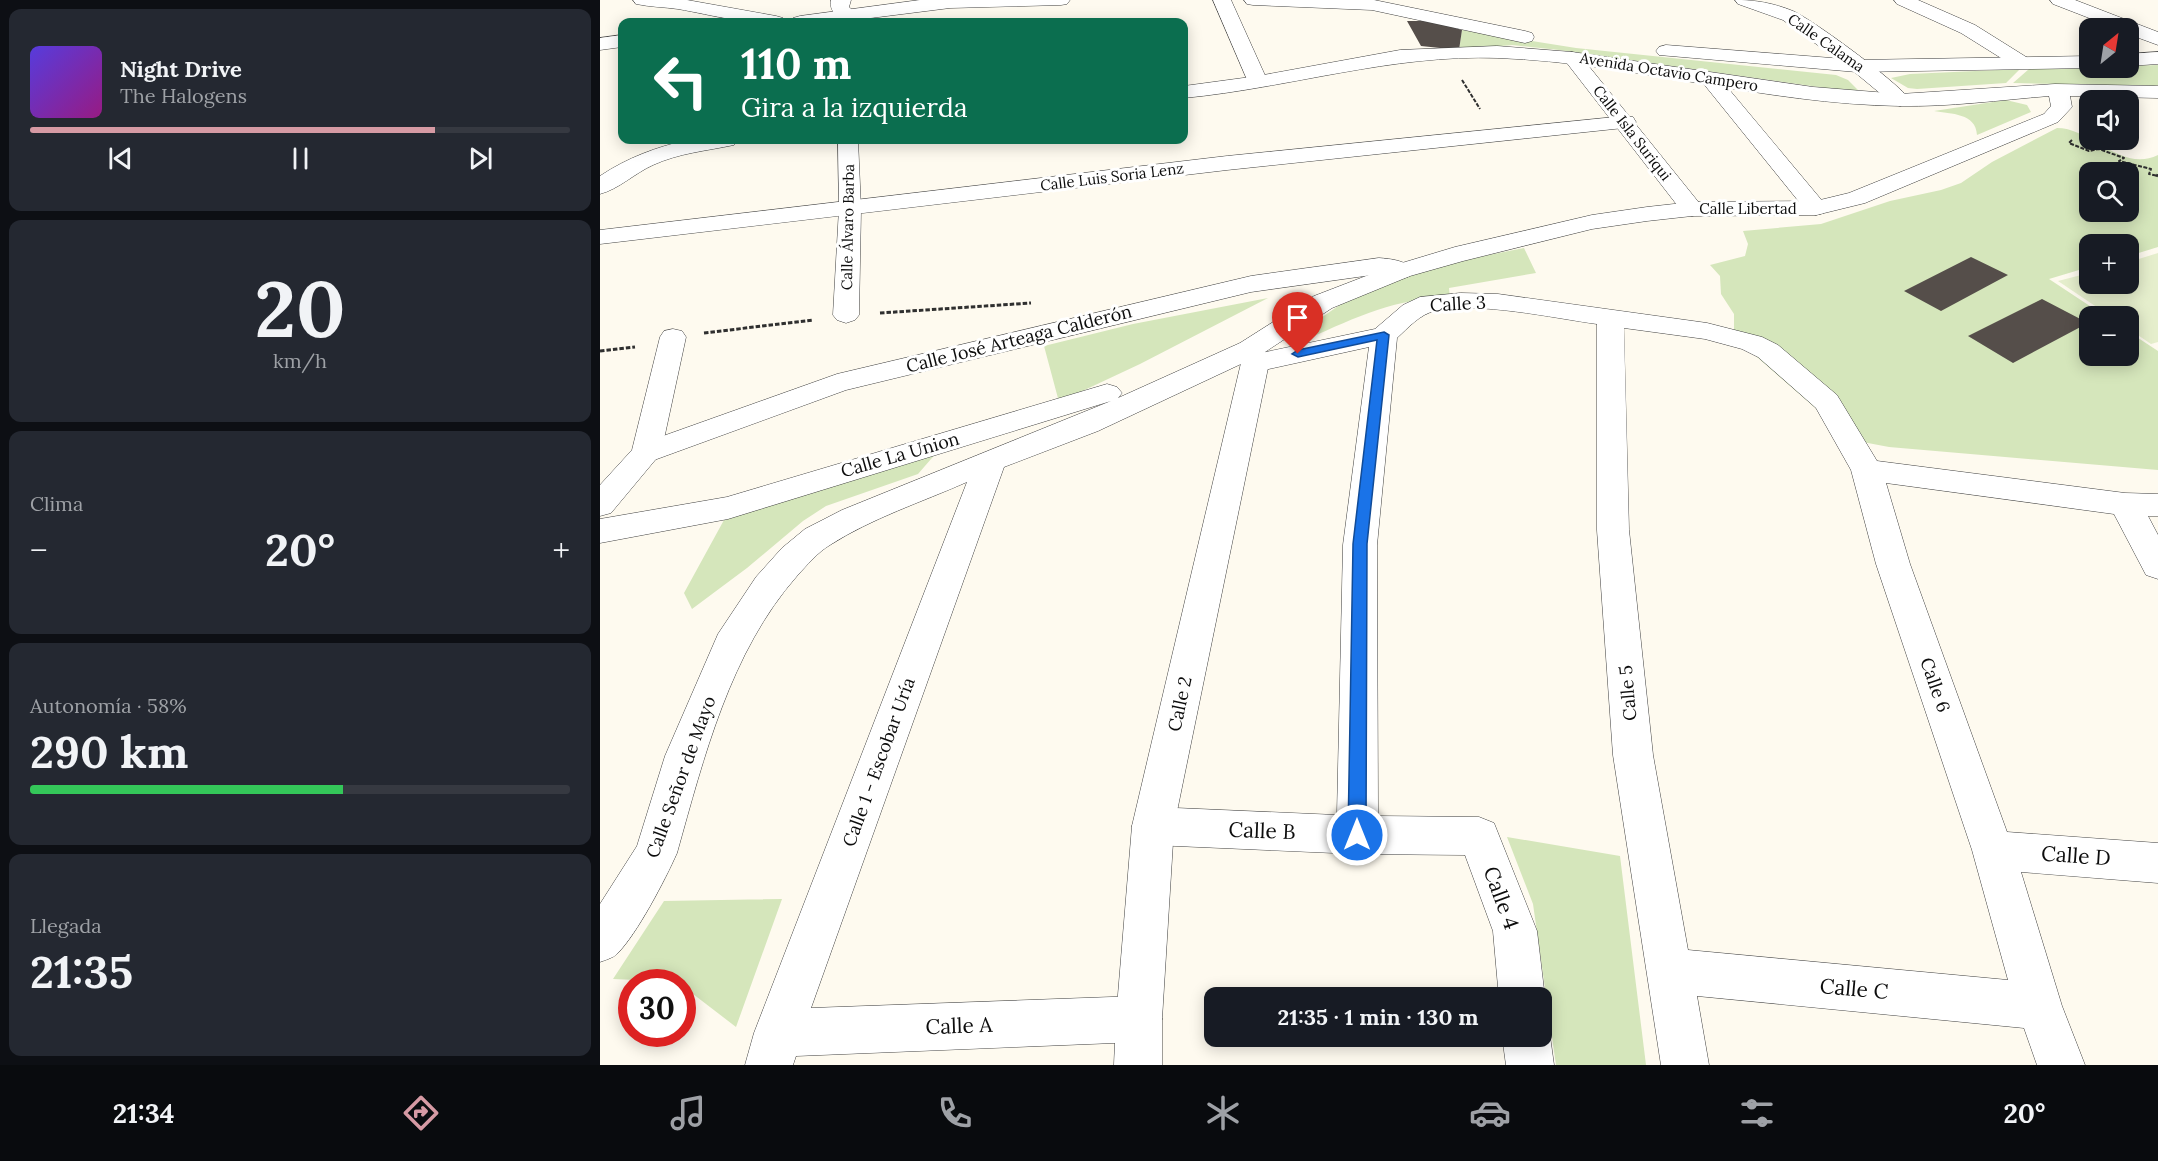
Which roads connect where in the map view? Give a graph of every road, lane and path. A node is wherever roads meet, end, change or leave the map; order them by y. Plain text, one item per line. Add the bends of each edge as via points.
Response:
1 (642, 0) edge
2 (842, 0) edge
3 (1061, 0) edge
4 (1222, 0) edge
5 (1253, 0) edge
6 (1903, 0) edge
7 (2060, 0) edge
8 (1752, 1) edge
9 (677, 2) edge
10 (1374, 2) edge
11 (756, 18) edge
12 (849, 18) edge
13 (862, 18) edge
14 (2158, 39) edge
15 (618, 42) edge
16 (600, 44) edge
17 (1445, 53) junction
18 (1400, 56) junction
19 (1572, 58) junction
20 (2158, 58) edge
21 (2139, 59) edge
22 (2079, 63) edge
23 (2024, 64) junction
24 (1859, 66) junction
25 (1710, 79) junction
26 (1258, 82) junction
27 (2055, 90) junction
28 (1188, 91) edge
29 (2158, 92) edge
30 (1900, 100) junction
31 (1624, 122) junction
32 (2039, 124) junction
33 (1496, 135) junction
34 (702, 144) edge
35 (848, 144) edge
36 (2158, 176) edge
37 (600, 187) edge
38 (1816, 208) junction
39 (850, 209) junction
40 (1692, 209) junction
41 (600, 237) edge
42 (1401, 271) junction
43 (846, 315) dead end
44 (1610, 317) junction
45 (1384, 335) junction
46 (673, 337) dead end
47 (1752, 343) joint
48 (1252, 356) junction
49 (1194, 374) junction
50 (646, 453) junction
51 (991, 460) junction
52 (1867, 470) junction
53 (2125, 504) junction
54 (600, 505) edge
55 (2158, 505) edge
56 (600, 531) edge
57 (2158, 566) edge
58 (1153, 826) junction
59 (1357, 835) junction
60 (1479, 836) joint
61 (1994, 850) junction
62 (2158, 863) edge
63 (600, 940) edge
64 (1668, 971) junction
65 (1521, 987) edge
66 (2039, 1006) junction
67 (1139, 1019) junction
68 (1528, 1047) edge
69 (773, 1049) edge
70 (1138, 1065) edge
71 (1530, 1065) edge
72 (1685, 1065) edge
73 (2061, 1065) edge

1 - 9 street
2 - 12 street via 840,9
3 - 13 street via 935,4
4 - 26 street
5 - 10 street
6 - 23 street via 1968,29
7 - 14 street
8 - 24 street, Calle Calama via 1789,16
9 - 11 street
10 - 18 street
10 - 24 street via 1522,36
15 - 16 street
17 - 18 street, Avenida Octavio Campero
17 - 19 street, Avenida Octavio Campero via 1497,52
17 - 33 path
18 - 26 street, Avenida Octavio Campero
19 - 25 street, Avenida Octavio Campero
19 - 31 street, Calle Isla Suriqui
20 - 21 street
22 - 23 street
23 - 24 street
24 - 30 street, Calle Calama
25 - 30 street, Avenida Octavio Campero
25 - 38 street
26 - 28 street, Avenida Octavio Campero
27 - 29 street, Avenida Octavio Campero
27 - 30 street, Avenida Octavio Campero
27 - 32 street, Calle Libertad via 2062,107
31 - 33 street, Calle Luis Soria Lenz
31 - 40 street, Calle Isla Suriqui
32 - 36 path via 2074,138 2069,143 2124,158 2120,161 2151,169 2149,174
32 - 38 street, Calle Libertad via 1857,198
33 - 39 street, Calle Luis Soria Lenz
34 - 37 street via 648,157
35 - 39 street, Calle Álvaro Barba
38 - 40 street, Calle Libertad
39 - 41 street, Calle Luis Soria Lenz
39 - 43 street, Calle Álvaro Barba
40 - 42 street, Calle Libertad via 1593,222
42 - 48 street via 1323,302
42 - 50 street, Calle José Arteaga Calderón via 1379,267 1251,284 837,382
44 - 45 street, Calle 3 via 1498,302 1429,303 1412,311
44 - 47 street, Calle 3 via 1707,331
44 - 64 street, Calle 5 via 1613,530 1633,754
45 - 48 street
45 - 59 street via 1360,544
46 - 50 street
47 - 52 street, Calle 6 via 1768,351 1827,402
48 - 49 street
48 - 58 street, Calle 2
49 - 51 street via 1087,424
49 - 56 street, Calle La Union via 1182,368 1172,370 1081,403 728,508
50 - 54 street
51 - 63 street, Calle Señor de Mayo via 817,537 768,586 732,644 693,735 656,853
51 - 69 street, Calle 1 - Escobar Uría
52 - 53 street
52 - 61 street, Calle 6 via 1893,564
53 - 55 street
53 - 57 street
58 - 59 street, Calle B
58 - 67 street, Calle 2
59 - 60 street, Calle B
60 - 65 street, Calle 4 via 1515,931
61 - 62 street, Calle D
61 - 66 street, Calle 6
64 - 66 street, Calle C
64 - 72 street, Calle 5
66 - 73 street, Calle 6
67 - 69 street, Calle A
67 - 70 street, Calle 2
68 - 71 street

